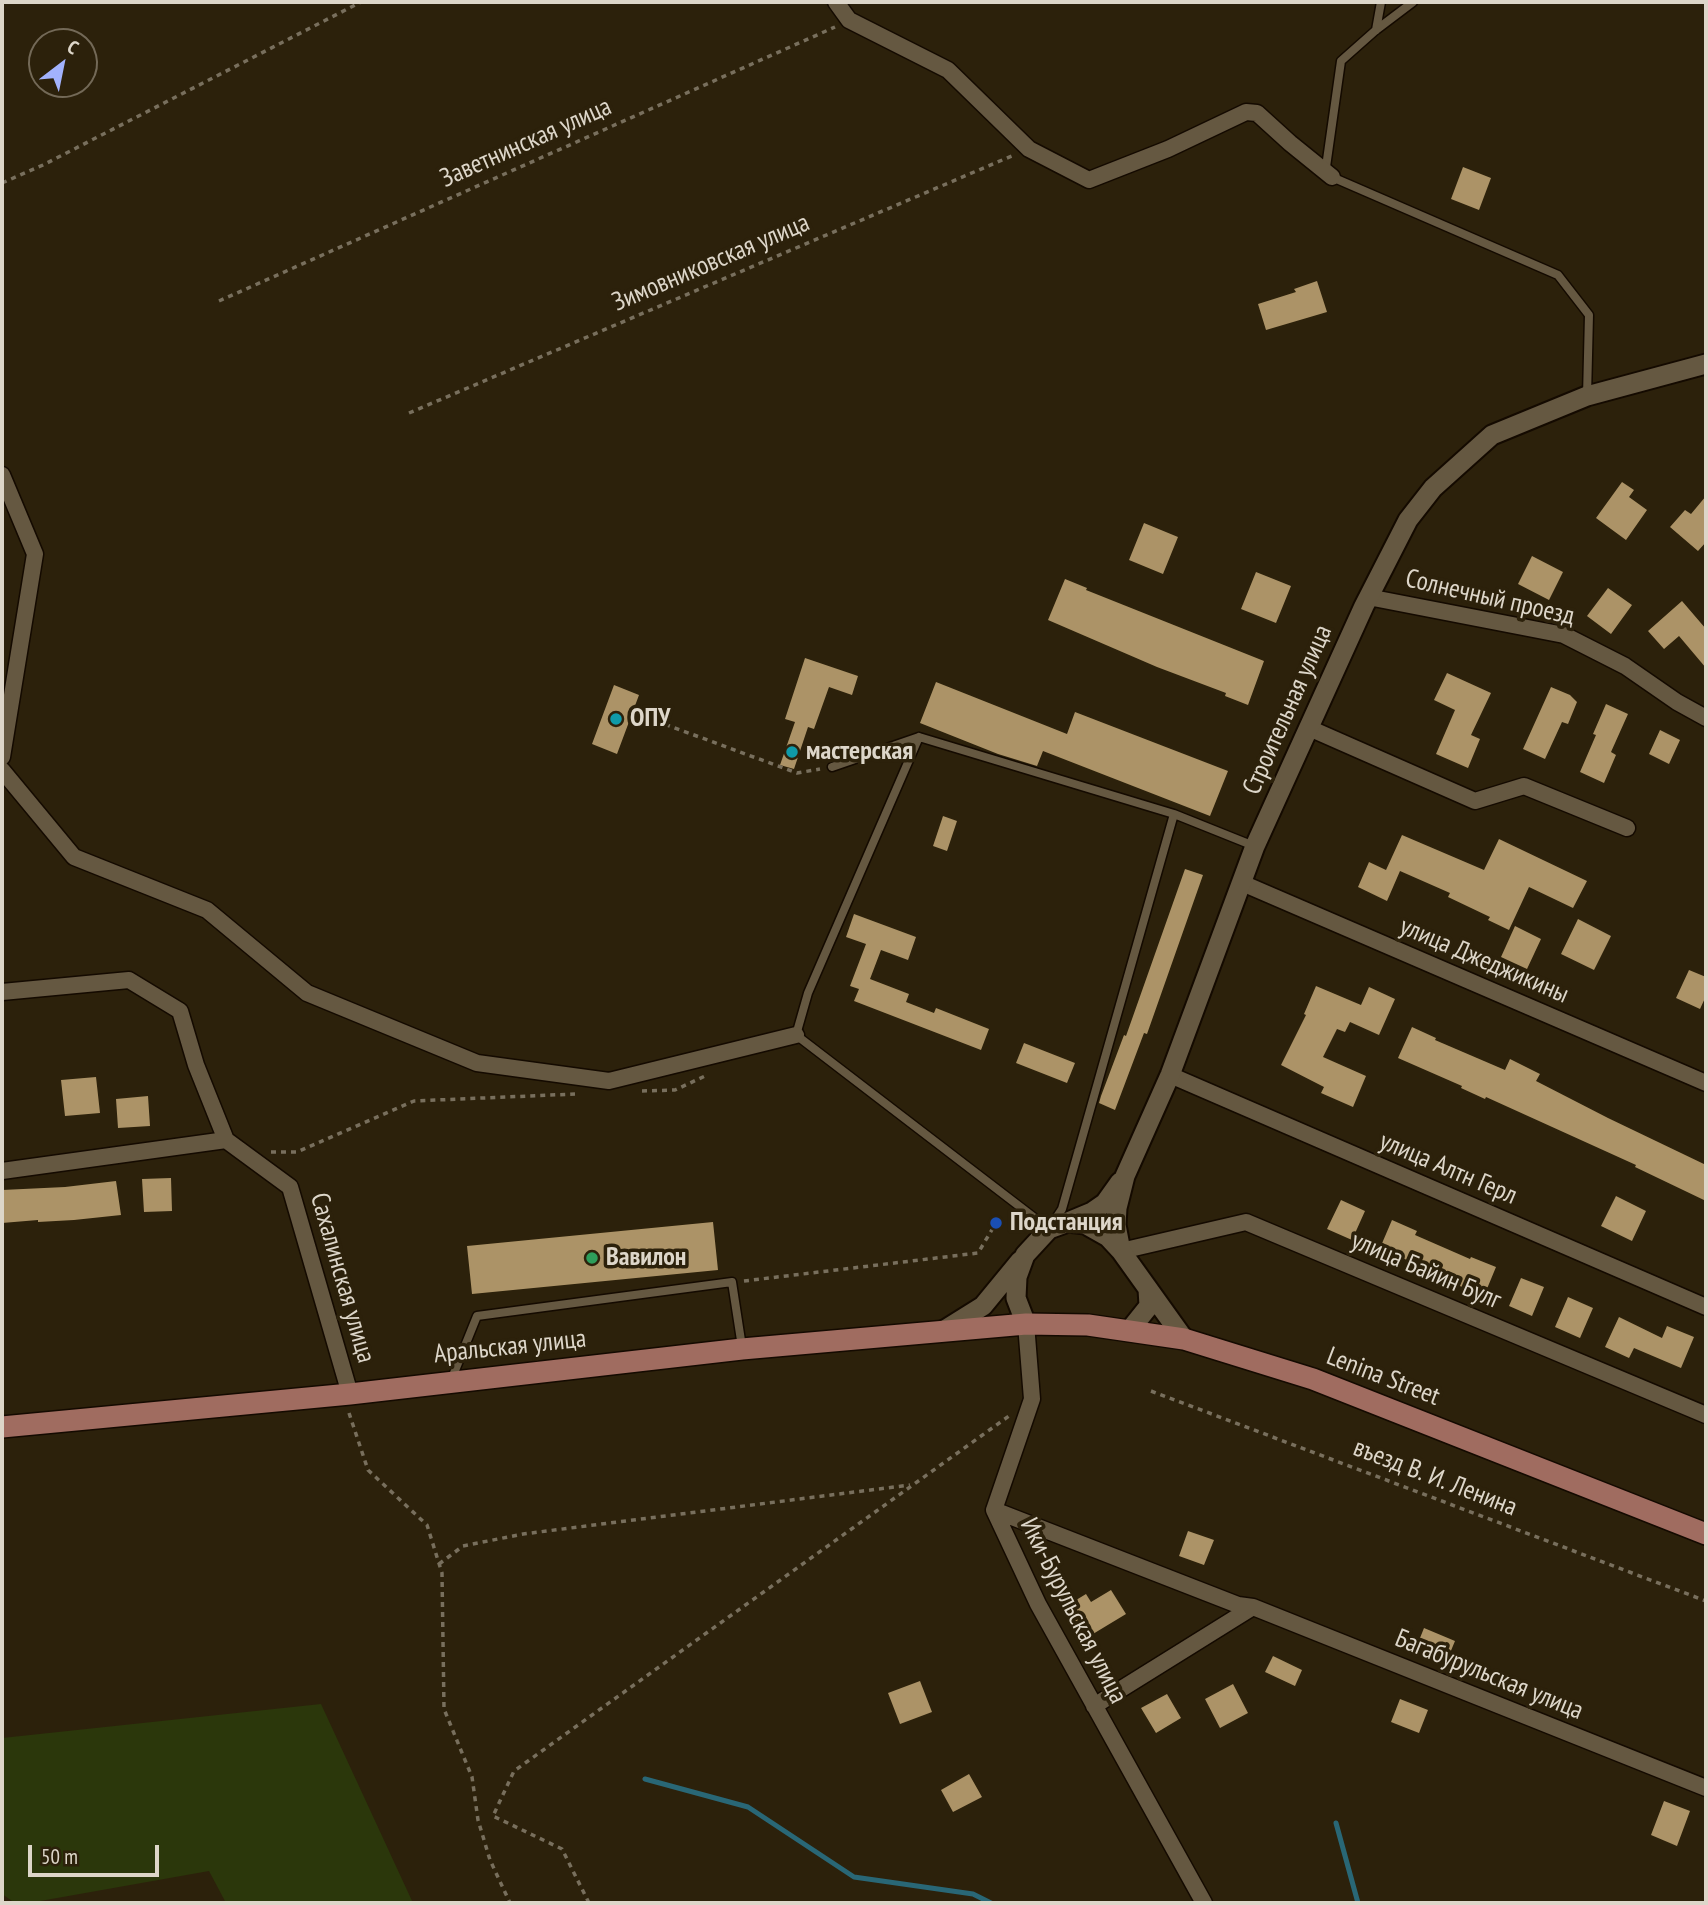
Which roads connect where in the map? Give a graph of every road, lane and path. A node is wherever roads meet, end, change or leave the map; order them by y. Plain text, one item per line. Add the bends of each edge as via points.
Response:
1 (361, 2) edge
2 (836, 2) edge
3 (1381, 2) edge
4 (1413, 2) edge
5 (849, 20) junction
6 (1376, 30) junction
7 (1029, 149) junction
8 (1328, 174) junction
9 (2, 183) edge
10 (219, 301) dead end
11 (1706, 364) edge
12 (1587, 396) junction
13 (409, 413) dead end
14 (2, 475) edge
15 (1368, 597) junction
16 (637, 714) dead end
17 (1706, 718) edge
18 (1308, 728) junction
19 (919, 737) junction
20 (2, 757) edge
21 (832, 767) joint
22 (2, 770) edge
23 (1174, 814) junction
24 (1627, 828) dead end
25 (1255, 846) junction
26 (1242, 883) junction
27 (2, 992) edge
28 (796, 1035) junction
29 (711, 1073) dead end
30 (1170, 1075) junction
31 (1706, 1083) edge
32 (634, 1091) dead end
33 (579, 1094) dead end
34 (226, 1140) junction
35 (244, 1152) junction
36 (2, 1171) edge
37 (1125, 1176) junction
38 (1068, 1222) junction
39 (996, 1223) dead end
40 (1049, 1229) junction
41 (1121, 1251) junction
42 (1025, 1255) junction
43 (732, 1282) junction
44 (1148, 1289) junction
45 (1706, 1307) edge
46 (1026, 1324) junction
47 (943, 1331) junction
48 (1129, 1331) junction
49 (1184, 1339) junction
50 (742, 1349) junction
51 (450, 1381) junction
52 (1151, 1391) dead end
53 (350, 1394) junction
54 (1032, 1399) junction
55 (1706, 1415) edge
56 (2, 1427) edge
57 (913, 1485) junction
58 (994, 1510) junction
59 (1706, 1534) edge
60 (439, 1564) junction
61 (1706, 1601) edge
62 (1253, 1607) junction
63 (1094, 1706) junction
64 (1706, 1788) edge
65 (510, 1903) edge
66 (589, 1903) edge
67 (1204, 1903) edge

1 - 9 path
2 - 5 street
3 - 6 lane
4 - 6 lane
5 - 7 street via 948,70
5 - 10 path, Заветнинская улица
6 - 8 lane via 1341,61
7 - 8 street via 1089,180 1246,112 1257,113
7 - 13 path, Зимовниковская улица
8 - 12 lane via 1558,275 1589,315
11 - 12 street, Строительная улица
12 - 15 street, Строительная улица via 1492,435 1433,488 1408,520
14 - 20 street via 34,554
15 - 17 street, Солнечный проезд via 1564,635 1625,666
15 - 18 street, Строительная улица
16 - 21 path via 797,774
18 - 24 street via 1475,801 1524,786
18 - 25 street, Строительная улица
19 - 21 lane
19 - 23 lane
19 - 28 lane via 808,993
22 - 28 street via 74,857 207,911 307,992 477,1063 609,1081
23 - 25 lane
23 - 40 lane via 1062,1209
25 - 26 street, Строительная улица
26 - 30 street, Строительная улица
26 - 31 street, улица Джеджикины
27 - 34 street via 129,980 180,1011
28 - 40 lane
29 - 32 path via 675,1090
30 - 37 street, Строительная улица
30 - 45 street, улица Алтн Герл
33 - 35 path via 414,1101 297,1152
34 - 35 street, Сахалинская улица
34 - 36 street
35 - 53 street, Сахалинская улица via 290,1186
37 - 38 street via 1105,1203
37 - 41 street, Строительная улица via 1116,1225
38 - 40 street
38 - 41 street, Строительная улица via 1085,1224
39 - 43 path via 978,1253
40 - 42 street
41 - 44 street, Строительная улица
41 - 55 street, улица Байин Булг via 1246,1222
42 - 46 street via 1016,1298
42 - 47 street via 983,1306
43 - 50 lane
43 - 51 lane via 477,1317
44 - 48 street via 1149,1306
44 - 49 street, Строительная улица
46 - 47 main road, Аральская улица
46 - 48 main road, Lenina Street
46 - 54 street, Ики-Бурульская улица
47 - 50 main road, Аральская улица
48 - 49 main road, Lenina Street
49 - 59 main road, Lenina Street via 1313,1379
50 - 51 main road, Аральская улица
51 - 53 main road, Аральская улица
52 - 61 path, въезд В. И. Ленина
53 - 56 main road, Аральская улица
53 - 60 path via 349,1418 369,1470 427,1525
54 - 57 path
54 - 58 street, Ики-Бурульская улица
57 - 60 path via 523,1534 463,1546
57 - 66 path via 514,1771 493,1816 562,1849
58 - 62 street, Багабурульская улица
58 - 63 street, Ики-Бурульская улица via 1038,1604
60 - 65 path via 444,1709 472,1777 490,1860
62 - 63 street
62 - 64 street, Багабурульская улица
63 - 67 street, Ики-Бурульская улица

